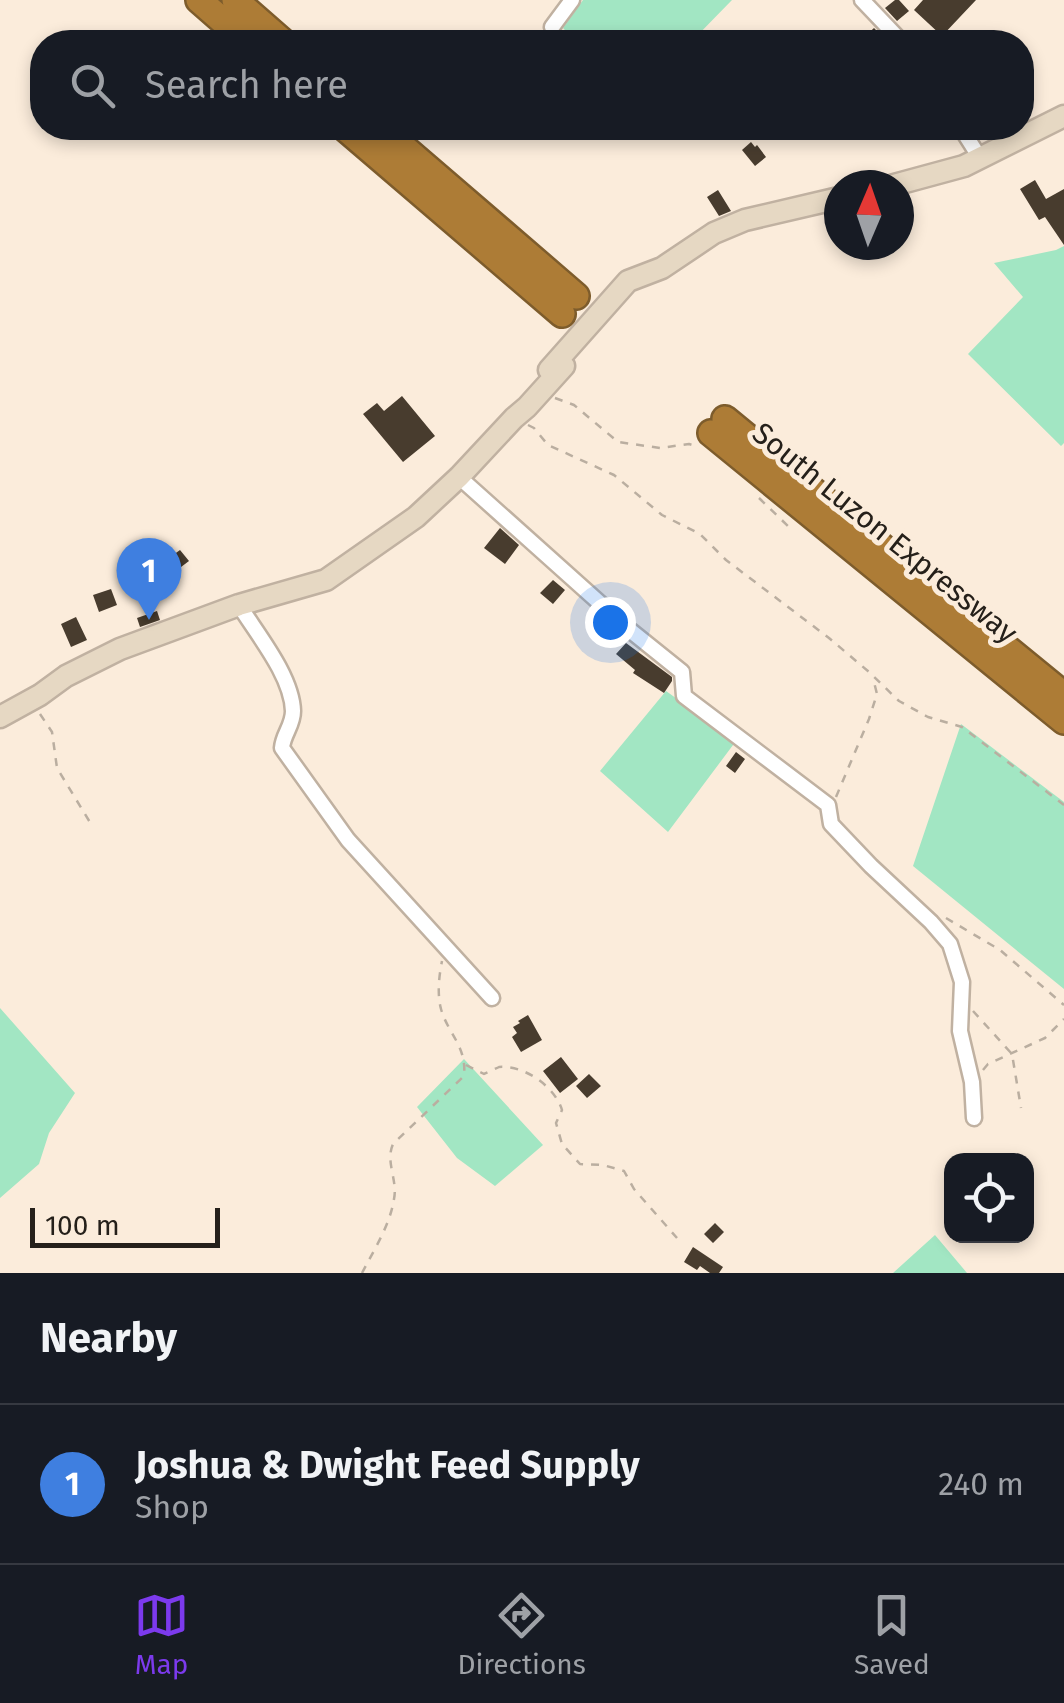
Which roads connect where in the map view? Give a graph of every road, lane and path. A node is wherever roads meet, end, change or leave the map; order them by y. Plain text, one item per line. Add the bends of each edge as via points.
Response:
1 (199, 0) edge
2 (235, 0) edge
3 (572, 0) edge
4 (862, 0) edge
5 (552, 26) dead end
6 (233, 30) edge
7 (269, 30) edge
8 (891, 30) edge
9 (1064, 116) edge
10 (1034, 131) edge
11 (360, 140) edge
12 (394, 140) edge
13 (969, 140) edge
14 (1016, 140) edge
15 (980, 158) junction
16 (914, 180) edge
17 (824, 201) edge
18 (564, 366) dead end
19 (540, 392) junction
20 (514, 418) junction
21 (711, 433) junction
22 (458, 477) junction
23 (749, 489) dead end
24 (789, 527) dead end
25 (238, 605) junction
26 (870, 672) junction
27 (1064, 695) edge
28 (32, 700) junction
29 (0, 717) edge
30 (1064, 720) edge
31 (1064, 806) edge
32 (829, 811) junction
33 (91, 824) dead end
34 (935, 911) dead end
35 (445, 945) junction
36 (962, 982) junction
37 (492, 998) dead end
38 (1064, 1005) edge
39 (1064, 1019) edge
40 (1012, 1054) junction
41 (465, 1064) junction
42 (972, 1082) junction
43 (1021, 1108) dead end
44 (974, 1118) dead end
45 (677, 1238) dead end
46 (362, 1273) edge

1 - 6 highway
2 - 7 highway
3 - 5 street
4 - 8 street
9 - 10 street
11 - 12 highway via 569,305
13 - 15 street
14 - 15 street
15 - 16 street
17 - 19 street via 744,220 628,281 542,378
18 - 19 street
19 - 20 street
19 - 21 path via 574,405 618,442 660,448
20 - 22 street
20 - 26 path via 548,446 614,476 662,515 700,534
21 - 27 highway, South Luzon Expressway
21 - 30 highway, South Luzon Expressway
22 - 25 street via 416,517 326,580
22 - 32 street via 682,672 684,696
23 - 24 path
25 - 28 street via 120,649
25 - 35 street via 286,680 293,708 282,748 348,840
26 - 31 path via 899,701 962,727
26 - 32 path via 876,682 873,707
28 - 29 street
28 - 33 path via 52,732 57,768
32 - 36 street via 831,824 950,944
34 - 38 path via 1000,950
35 - 37 street
35 - 41 path via 441,1010
36 - 40 path via 969,1006
36 - 42 street via 960,1031
39 - 40 path via 1045,1038
40 - 42 path via 988,1064
40 - 43 path
41 - 45 path via 484,1074 498,1067 523,1072 541,1082 558,1096 562,1144 580,1164 624,1171
41 - 46 path via 464,1076 388,1154 394,1199
42 - 44 street

